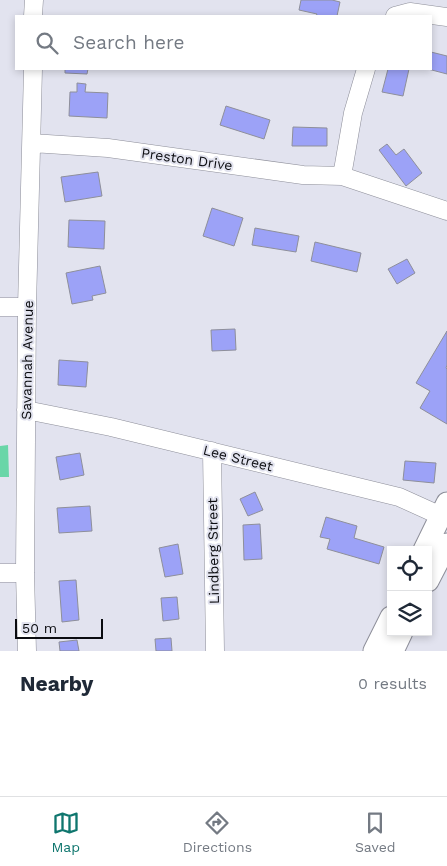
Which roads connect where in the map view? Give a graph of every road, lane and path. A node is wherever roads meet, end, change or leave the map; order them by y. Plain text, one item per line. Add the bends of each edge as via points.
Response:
1 (34, 0) edge
2 (33, 15) edge
3 (399, 15) edge
4 (447, 17) edge
5 (33, 70) edge
6 (366, 70) edge
7 (32, 144) junction
8 (342, 176) junction
9 (447, 211) edge
10 (0, 307) edge
11 (27, 307) junction
12 (26, 410) junction
13 (212, 451) junction
14 (445, 511) edge
15 (447, 544) edge
16 (426, 546) edge
17 (0, 573) edge
18 (25, 573) junction
19 (432, 573) edge
20 (387, 625) edge
21 (400, 636) edge
22 (26, 651) edge
23 (215, 651) edge
24 (374, 651) edge
25 (393, 651) edge

1 - 2 street
3 - 4 street via 410,12
5 - 7 street, Savannah Avenue
6 - 8 street via 353,113
7 - 8 street, Preston Drive via 108,148 303,175
7 - 11 street, Savannah Avenue
8 - 9 street, Preston Drive
10 - 11 street
11 - 12 street, Savannah Avenue
12 - 13 street, Lee Street
12 - 18 street, Savannah Avenue
13 - 14 street, Lee Street
13 - 23 street, Lindberg Street
14 - 16 main road
15 - 19 main road
17 - 18 street
18 - 22 street, Savannah Avenue
20 - 24 main road
21 - 25 main road

